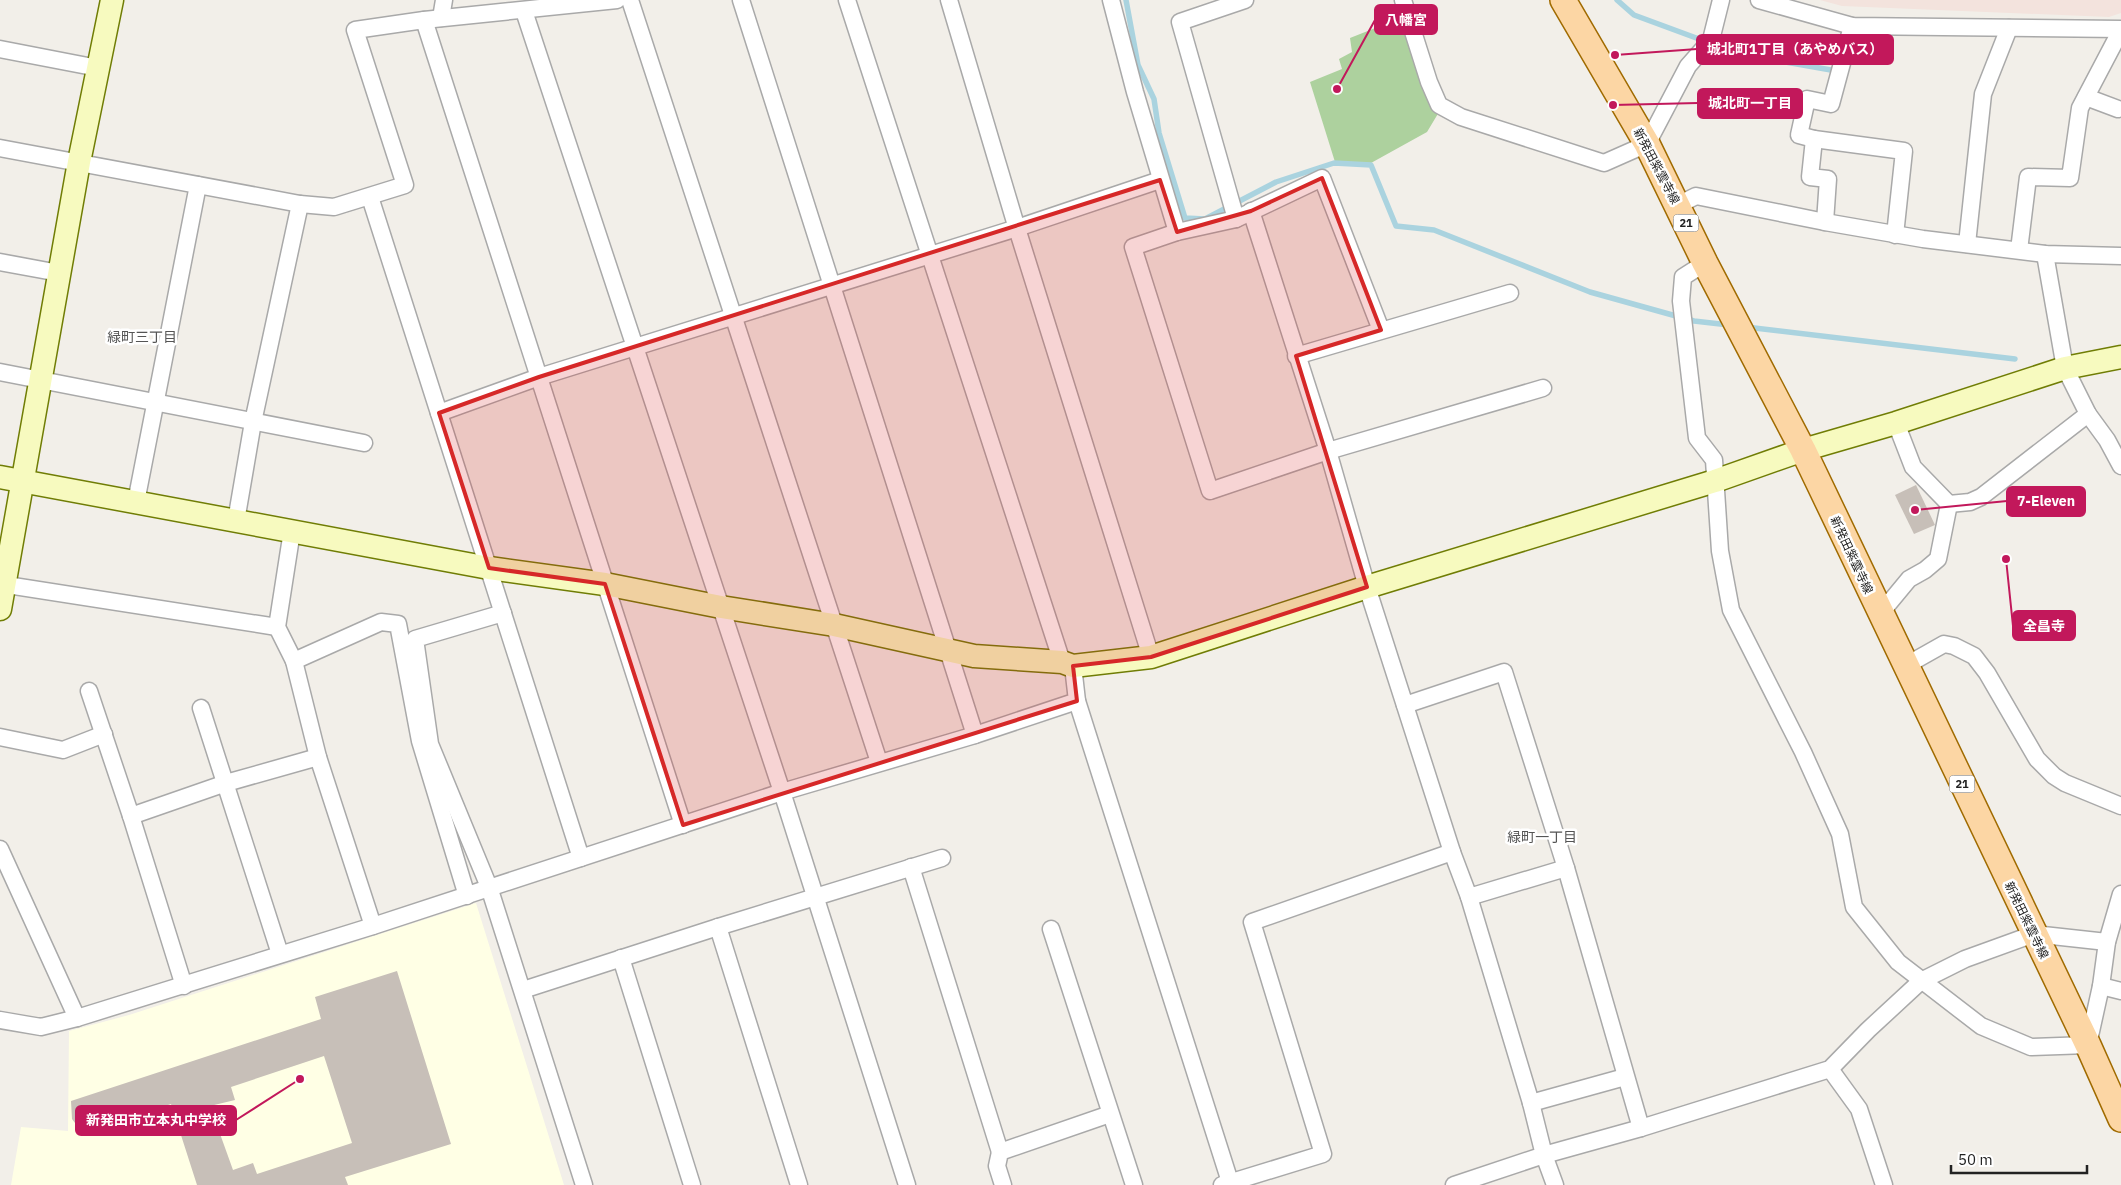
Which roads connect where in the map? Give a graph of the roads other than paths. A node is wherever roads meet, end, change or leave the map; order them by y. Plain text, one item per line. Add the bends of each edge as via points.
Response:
1 (112, 0) edge
2 (444, 0) edge
3 (617, 0) edge
4 (630, 0) edge
5 (741, 0) edge
6 (847, 0) edge
7 (949, 0) edge
8 (1111, 0) edge
9 (1245, 0) edge
10 (1403, 0) edge
11 (1563, 0) edge
12 (1721, 0) edge
13 (1759, 0) edge
14 (524, 11) junction
15 (441, 18) junction
16 (424, 20) junction
17 (1852, 26) junction
18 (2009, 28) junction
19 (2121, 30) edge
20 (0, 49) edge
21 (98, 68) junction
22 (2086, 97) junction
23 (2118, 109) dead end
24 (1814, 139) junction
25 (1647, 144) junction
26 (0, 148) edge
27 (78, 162) junction
28 (1160, 180) junction
29 (198, 185) junction
30 (370, 197) junction
31 (300, 204) junction
32 (1678, 205) junction
33 (1244, 215) junction
34 (1826, 222) junction
35 (1017, 228) junction
36 (1177, 232) junction
37 (1895, 234) junction
38 (1967, 244) junction
39 (2019, 250) junction
40 (2045, 254) junction
41 (930, 255) junction
42 (2121, 256) edge
43 (0, 262) edge
44 (1705, 263) junction
45 (59, 273) junction
46 (832, 286) junction
47 (1510, 293) dead end
48 (734, 316) junction
49 (1381, 330) junction
50 (635, 347) junction
51 (1296, 356) junction
52 (2121, 358) edge
53 (2065, 368) junction
54 (0, 372) edge
55 (539, 377) junction
56 (41, 380) junction
57 (1543, 388) dead end
58 (157, 402) junction
59 (439, 413) junction
60 (2088, 414) junction
61 (253, 422) junction
62 (1896, 424) junction
63 (2114, 437) edge
64 (364, 443) dead end
65 (1802, 450) junction
66 (1328, 451) junction
67 (2121, 466) edge
68 (0, 477) edge
69 (23, 481) junction
70 (1715, 481) junction
71 (136, 502) junction
72 (1949, 504) junction
73 (236, 521) junction
74 (292, 531) junction
75 (489, 568) junction
76 (2, 584) edge
77 (605, 584) junction
78 (1367, 588) junction
79 (721, 607) junction
80 (0, 609) edge
81 (503, 614) junction
82 (1880, 614) junction
83 (834, 625) junction
84 (277, 627) junction
85 (948, 649) junction
86 (1151, 657) junction
87 (294, 661) junction
88 (1068, 664) junction
89 (1905, 666) junction
90 (89, 692) dead end
91 (1077, 701) junction
92 (1405, 705) junction
93 (201, 708) dead end
94 (104, 734) junction
95 (975, 735) junction
96 (0, 737) edge
97 (318, 757) junction
98 (879, 762) junction
99 (226, 783) junction
100 (782, 792) junction
101 (2121, 806) edge
102 (131, 816) junction
103 (683, 825) junction
104 (0, 849) edge
105 (1452, 852) junction
106 (581, 858) junction
107 (942, 858) dead end
108 (911, 867) junction
109 (1566, 868) junction
110 (490, 887) junction
111 (2121, 894) edge
112 (467, 896) junction
113 (814, 897) junction
114 (1469, 897) junction
115 (373, 926) junction
116 (718, 927) junction
117 (1051, 929) dead end
118 (2034, 934) junction
119 (2107, 942) junction
120 (280, 954) junction
121 (621, 958) junction
122 (1921, 981) junction
123 (184, 986) junction
124 (2101, 986) junction
125 (523, 990) junction
126 (2121, 991) edge
127 (77, 1018) junction
128 (0, 1020) edge
129 (2088, 1045) junction
130 (1830, 1069) junction
131 (1625, 1076) junction
132 (1531, 1103) junction
133 (1110, 1114) junction
134 (2121, 1119) edge
135 (1641, 1128) junction
136 (1000, 1152) junction
137 (1544, 1155) junction
138 (1228, 1184) edge
139 (584, 1185) edge
140 (692, 1185) edge
141 (799, 1185) edge
142 (907, 1185) edge
143 (1003, 1185) edge
144 (1134, 1185) edge
145 (1454, 1185) edge
146 (1555, 1185) edge
147 (1884, 1185) edge

1 - 21 street
2 - 15 street
3 - 14 street
4 - 48 street
5 - 46 street
6 - 41 street
7 - 35 street
8 - 28 street
9 - 33 street via 1180,22
10 - 25 street via 1440,105 1461,117 1604,163
11 - 25 main road, 新発田紫雲寺線 / 21
12 - 25 street via 1711,40 1688,66
13 - 17 street
14 - 15 street
14 - 50 street
15 - 16 street
16 - 30 street via 355,30 405,185
16 - 55 street
17 - 18 street
17 - 24 street via 1831,104 1807,99 1799,135
18 - 19 street
18 - 38 street via 1983,94
19 - 22 street
20 - 21 street
21 - 27 street
22 - 23 street
22 - 39 street via 2080,108 2070,178 2028,177
24 - 34 street via 1810,176 1828,179
24 - 37 street via 1904,151
25 - 32 main road, 新発田紫雲寺線 / 21
26 - 27 street
27 - 29 street
27 - 45 street
28 - 35 street
28 - 36 street
29 - 31 street
29 - 58 street
30 - 31 street via 334,207
30 - 59 street
31 - 61 street
32 - 34 street via 1696,196
32 - 44 main road, 新発田紫雲寺線 / 21
33 - 36 street
33 - 49 street via 1322,178
33 - 51 street
34 - 37 street
35 - 41 street
35 - 86 street
36 - 66 street via 1133,247 1210,491
37 - 38 street
38 - 39 street
39 - 40 street
40 - 42 street
40 - 53 street
41 - 46 street
41 - 88 street
43 - 45 street
44 - 65 main road, 新発田紫雲寺線 / 21
44 - 70 street via 1683,277 1681,302 1697,438 1714,460
45 - 56 street
46 - 48 street
46 - 85 street
47 - 49 street
48 - 50 street
48 - 83 street
49 - 51 street
50 - 55 street
50 - 79 street
51 - 66 street
52 - 53 street
53 - 60 street
53 - 62 street
54 - 56 street
55 - 59 street
55 - 77 street
56 - 58 street
56 - 69 street
57 - 66 street
58 - 61 street
58 - 71 street
59 - 75 street
60 - 63 street
60 - 72 street via 1981,497 1970,502
61 - 64 street
61 - 73 street
62 - 65 street
62 - 72 street via 1913,467
63 - 67 street
65 - 70 street
65 - 82 main road, 新発田紫雲寺線 / 21
66 - 78 street
68 - 69 street
69 - 71 street
69 - 76 street
70 - 78 street
70 - 122 street via 1720,551 1731,610 1803,752 1840,834 1854,907 1898,962
71 - 73 street
72 - 82 street via 1938,559 1909,579
73 - 74 street
74 - 75 street
74 - 84 street
75 - 77 street
75 - 81 street
76 - 80 street
76 - 84 street
77 - 79 street
77 - 103 street
78 - 86 street
78 - 92 street
79 - 83 street
79 - 100 street
81 - 106 street
81 - 110 street via 415,639 430,744
82 - 89 main road, 新発田紫雲寺線 / 21
83 - 85 street
83 - 98 street
84 - 87 street
85 - 88 street via 974,656
85 - 95 street
86 - 88 street
87 - 97 street
87 - 112 street via 381,622 398,624 420,741
88 - 91 street
89 - 101 street via 1944,644 1974,656 2037,759 2065,783
89 - 118 main road, 新発田紫雲寺線 / 21
90 - 94 street
91 - 95 street
91 - 138 street
92 - 105 street
92 - 109 street via 1504,672
93 - 99 street
94 - 96 street via 62,750
94 - 102 street
95 - 98 street
97 - 99 street
97 - 115 street
98 - 100 street
99 - 102 street
99 - 120 street
100 - 103 street
100 - 113 street
102 - 123 street
103 - 106 street
104 - 127 street
105 - 114 street
105 - 138 street via 1252,922 1323,1154
106 - 110 street
107 - 108 street
108 - 113 street
108 - 136 street
109 - 114 street
109 - 131 street
110 - 112 street
110 - 125 street
111 - 119 street
112 - 115 street
113 - 116 street
113 - 142 street
114 - 132 street
115 - 120 street
116 - 121 street
116 - 141 street
117 - 133 street
118 - 119 street
118 - 122 street via 1965,959
118 - 129 main road, 新発田紫雲寺線 / 21
119 - 124 street
120 - 123 street
121 - 125 street
121 - 140 street
122 - 129 street via 1981,1026 2030,1047
122 - 130 street
123 - 127 street
124 - 126 street
124 - 129 street
125 - 139 street
127 - 128 street via 41,1027
129 - 134 main road, 新発田紫雲寺線 / 21
130 - 135 street
130 - 147 street via 1859,1109
131 - 132 street
131 - 135 street
132 - 137 street
133 - 136 street
133 - 144 street
135 - 137 street
136 - 143 street via 997,1166
137 - 145 street
137 - 146 street

